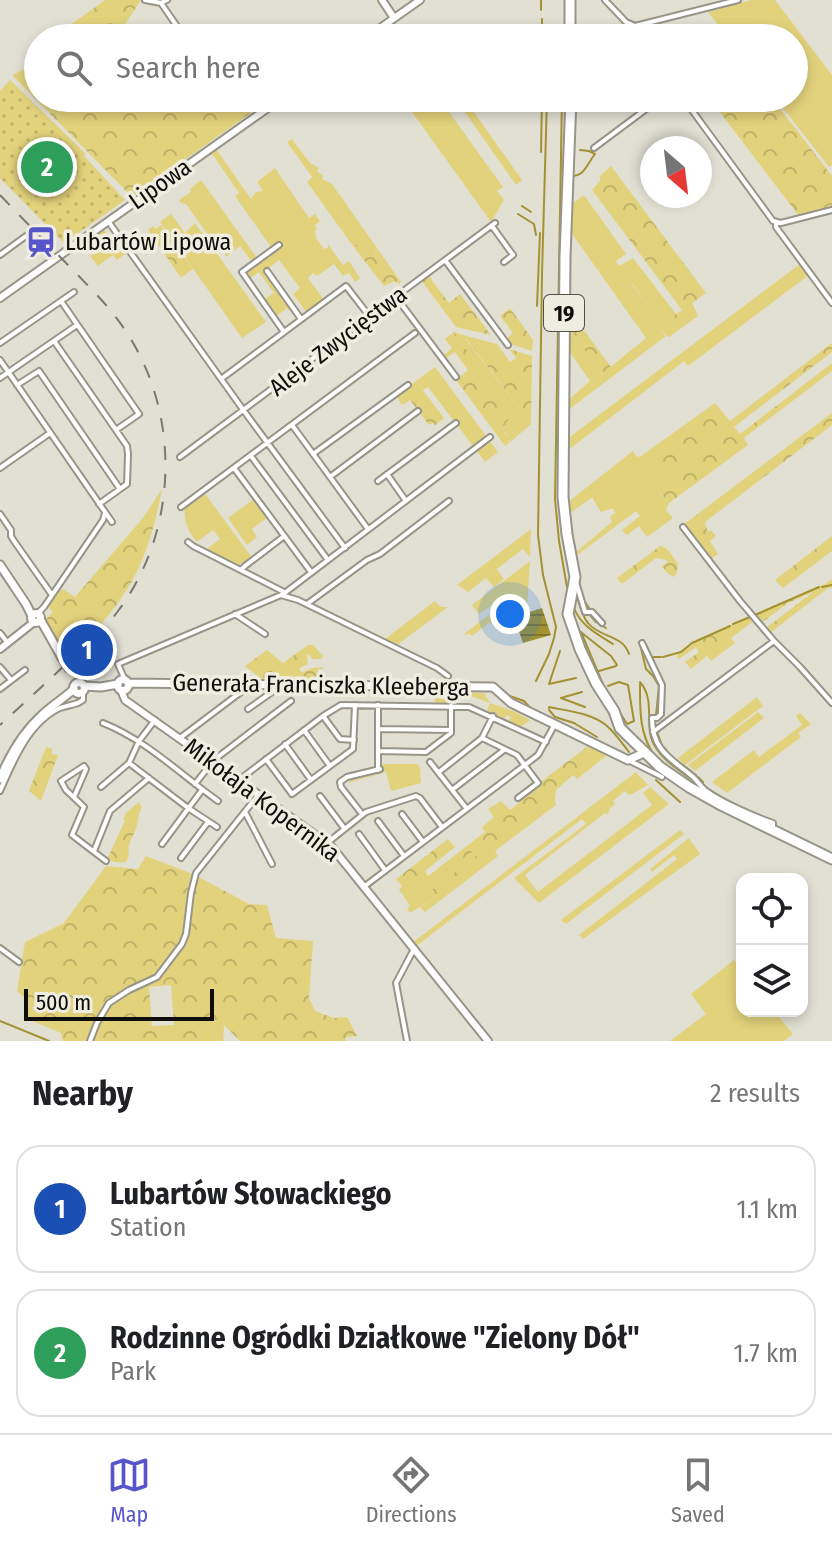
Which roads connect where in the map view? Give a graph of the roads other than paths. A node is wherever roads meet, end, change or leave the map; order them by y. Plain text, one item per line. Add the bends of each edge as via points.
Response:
1 (145, 0) edge
2 (167, 0) edge
3 (382, 0) edge
4 (420, 0) edge
5 (570, 0) edge
6 (605, 0) edge
7 (738, 0) edge
8 (161, 3) junction
9 (394, 18) junction
10 (175, 24) edge
11 (386, 24) edge
12 (570, 24) edge
13 (630, 24) edge
14 (648, 24) edge
15 (262, 112) edge
16 (570, 112) edge
17 (642, 112) edge
18 (693, 112) edge
19 (594, 148) dead end
20 (832, 210) edge
21 (108, 221) junction
22 (776, 223) junction
23 (26, 236) dead end
24 (279, 245) dead end
25 (0, 255) edge
26 (445, 260) junction
27 (504, 262) dead end
28 (267, 271) dead end
29 (74, 292) dead end
30 (396, 297) junction
31 (0, 298) edge
32 (61, 301) junction
33 (832, 303) edge
34 (370, 317) junction
35 (301, 319) junction
36 (78, 325) junction
37 (284, 332) junction
38 (415, 333) dead end
39 (54, 341) junction
40 (0, 343) edge
41 (508, 345) dead end
42 (0, 360) edge
43 (9, 372) junction
44 (456, 377) dead end
45 (0, 378) edge
46 (221, 379) junction
47 (17, 385) junction
48 (408, 385) dead end
49 (244, 411) junction
50 (418, 411) dead end
51 (456, 423) dead end
52 (292, 425) junction
53 (116, 430) junction
54 (50, 433) junction
55 (490, 437) dead end
56 (267, 442) junction
57 (313, 454) junction
58 (250, 456) junction
59 (180, 457) dead end
60 (0, 468) edge
61 (233, 468) junction
62 (387, 474) junction
63 (330, 477) junction
64 (378, 481) dead end
65 (120, 489) junction
66 (406, 501) junction
67 (449, 501) dead end
68 (99, 504) junction
69 (181, 507) dead end
70 (105, 513) junction
71 (0, 514) edge
72 (112, 522) dead end
73 (683, 527) dead end
74 (369, 529) junction
75 (284, 536) junction
76 (188, 542) dead end
77 (345, 548) junction
78 (328, 560) junction
79 (0, 565) edge
80 (241, 570) junction
81 (311, 572) junction
82 (575, 577) junction
83 (283, 594) junction
84 (52, 595) junction
85 (307, 604) junction
86 (235, 614) junction
87 (36, 618) junction
88 (602, 623) dead end
89 (0, 633) edge
90 (265, 634) dead end
91 (774, 641) junction
92 (7, 642) junction
93 (642, 643) dead end
94 (0, 649) edge
95 (0, 667) edge
96 (25, 670) dead end
97 (448, 676) dead end
98 (11, 680) junction
99 (273, 685) junction
100 (123, 686) junction
101 (0, 689) edge
102 (79, 689) junction
103 (241, 692) dead end
104 (291, 701) dead end
105 (832, 703) edge
106 (355, 705) junction
107 (378, 705) junction
108 (451, 706) junction
109 (248, 709) dead end
110 (323, 716) junction
111 (493, 716) junction
112 (155, 720) junction
113 (103, 723) dead end
114 (555, 724) junction
115 (378, 729) junction
116 (304, 730) junction
117 (451, 730) junction
118 (653, 732) junction
119 (180, 738) junction
120 (482, 738) junction
121 (354, 740) junction
122 (139, 741) junction
123 (546, 742) junction
124 (285, 744) junction
125 (504, 749) junction
126 (378, 751) junction
127 (644, 753) junction
128 (266, 759) junction
129 (628, 760) junction
130 (213, 761) junction
131 (430, 762) dead end
132 (129, 763) junction
133 (524, 765) junction
134 (330, 766) junction
135 (439, 772) junction
136 (662, 777) dead end
137 (149, 778) junction
138 (0, 779) edge
139 (239, 780) junction
140 (311, 780) junction
141 (195, 784) junction
142 (101, 787) dead end
143 (202, 790) junction
144 (452, 790) junction
145 (0, 791) edge
146 (259, 794) junction
147 (320, 796) dead end
148 (74, 797) junction
149 (518, 798) dead end
150 (218, 801) dead end
151 (188, 808) junction
152 (467, 809) junction
153 (245, 812) junction
154 (362, 814) junction
155 (402, 814) dead end
156 (378, 821) dead end
157 (208, 822) junction
158 (217, 827) dead end
159 (442, 827) junction
160 (344, 828) junction
161 (772, 830) junction
162 (359, 834) dead end
163 (423, 842) junction
164 (327, 843) junction
165 (162, 844) dead end
166 (93, 852) junction
167 (404, 856) junction
168 (181, 858) dead end
169 (832, 859) edge
170 (106, 861) dead end
171 (272, 864) dead end
172 (385, 870) junction
173 (365, 886) junction
174 (0, 948) edge
175 (413, 951) junction
176 (19, 962) dead end
177 (90, 1041) edge
178 (407, 1041) edge
179 (488, 1041) edge

1 - 8 street
2 - 8 street
3 - 9 street
4 - 9 street
5 - 12 highway
6 - 13 street
7 - 14 street
8 - 10 street
9 - 11 street
15 - 21 street, Lipowa
16 - 82 highway, 19 via 563,497
17 - 19 street
18 - 22 street
20 - 22 street
21 - 31 street, Lipowa
21 - 46 street
22 - 33 street
23 - 25 street
24 - 37 street via 242,272
26 - 27 street, Aleje Zwycięstwa via 493,224 513,255
26 - 30 street, Aleje Zwycięstwa
26 - 41 street
28 - 35 street
29 - 32 street
30 - 34 street, Aleje Zwycięstwa
30 - 44 street
32 - 36 street
32 - 40 street
34 - 35 street via 346,286
34 - 49 street, Aleje Zwycięstwa
35 - 37 street
36 - 39 street
36 - 53 street via 139,414
37 - 46 street
38 - 52 street
39 - 43 street
39 - 53 street
42 - 43 street
43 - 45 street
43 - 47 street
46 - 49 street
47 - 54 street
47 - 65 street via 39,371
48 - 57 street
49 - 56 street
49 - 59 street, Aleje Zwycięstwa
50 - 63 street
51 - 62 street
52 - 56 street
52 - 57 street
53 - 65 street via 128,454 127,484
54 - 60 street
54 - 68 street
55 - 66 street
56 - 58 street
56 - 77 street
57 - 63 street
58 - 61 street
58 - 78 street
61 - 69 street
61 - 75 street
62 - 64 street
62 - 66 street
63 - 74 street
65 - 68 street
66 - 74 street
67 - 85 street
68 - 70 street
70 - 72 street
70 - 84 street
71 - 84 street
73 - 91 street
74 - 77 street
75 - 80 street
75 - 81 street
76 - 80 street
77 - 78 street
78 - 81 street
79 - 87 main road
80 - 83 street
81 - 83 street
82 - 88 street via 585,612
82 - 127 highway, 19 via 568,611 575,635 620,728
83 - 85 street
83 - 86 street
84 - 87 street
85 - 97 street
86 - 90 street
86 - 100 street via 118,664
87 - 92 street
87 - 102 main road, bridge
89 - 92 street
91 - 105 street
91 - 118 street
92 - 94 street
93 - 118 street via 662,685 661,714 652,718
95 - 98 street
96 - 98 street
98 - 101 street
99 - 100 main road, Generała Franciszka Kleeberga
99 - 109 street via 272,692
99 - 114 main road, Generała Franciszka Kleeberga via 493,687 508,701
100 - 102 main road, Generała Franciszka Kleeberga
100 - 112 street, Mikołaja Kopernika via 124,699
102 - 138 main road via 25,733
102 - 145 street via 78,703 55,711 34,730
103 - 119 street
104 - 130 street
106 - 107 street
106 - 110 street via 338,706
106 - 121 street
107 - 108 street
107 - 115 street
108 - 111 street
108 - 117 street
110 - 116 street
110 - 121 street via 340,739
111 - 120 street
111 - 123 street
112 - 119 street, Mikołaja Kopernika
112 - 122 street
113 - 122 street
114 - 123 street
114 - 129 main road, Generała Franciszka Kleeberga
115 - 117 street
115 - 126 street
116 - 124 street
116 - 134 street
117 - 126 street via 426,752
118 - 161 street via 662,752 702,788 773,823
119 - 130 street, Mikołaja Kopernika
120 - 125 street
120 - 135 street
121 - 134 street via 352,751
122 - 132 street
122 - 141 street
123 - 133 street
124 - 128 street
124 - 140 street
125 - 133 street
125 - 144 street
126 - 154 street via 379,770 340,784
127 - 129 main road
127 - 161 highway, 19 via 697,792
128 - 139 street
128 - 140 street via 292,794
129 - 136 street, Generała Franciszka Kleeberga
130 - 139 street, Mikołaja Kopernika
130 - 141 street
131 - 135 street
132 - 137 street
132 - 142 street
133 - 149 street via 538,783
133 - 152 street
134 - 140 street
135 - 144 street
137 - 151 street
137 - 166 street via 110,811
139 - 146 street, Mikołaja Kopernika
141 - 143 street
143 - 150 street
143 - 151 street
144 - 152 street
146 - 153 street
146 - 164 street, Mikołaja Kopernika
147 - 160 street
148 - 148 street via 62,784 84,766 86,769
148 - 166 street via 84,807 72,835
151 - 157 street
151 - 165 street
152 - 159 street
153 - 171 street
153 - 177 street via 196,873 186,934 177,950 157,977 109,1003
154 - 159 street via 418,797
154 - 160 street
155 - 163 street
156 - 167 street
157 - 158 street
157 - 168 street
159 - 163 street
160 - 164 street
161 - 169 highway, 19
162 - 172 street
163 - 167 street
164 - 173 street, Mikołaja Kopernika
166 - 170 street
167 - 172 street
172 - 173 street
173 - 175 street, Mikołaja Kopernika
174 - 176 street
175 - 178 street via 396,985
175 - 179 street, Mikołaja Kopernika

